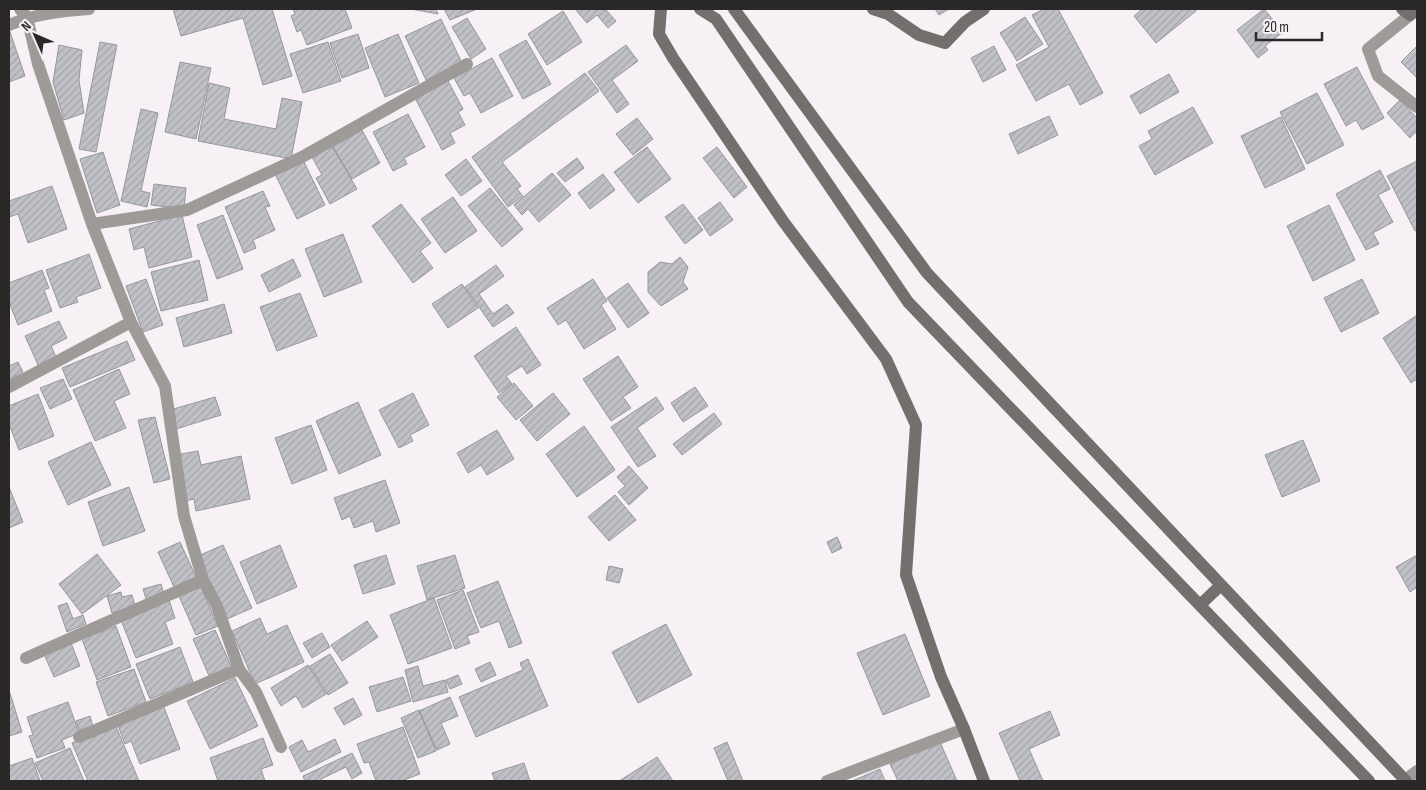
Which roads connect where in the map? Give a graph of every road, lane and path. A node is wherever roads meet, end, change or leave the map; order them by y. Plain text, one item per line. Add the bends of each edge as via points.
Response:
1 (89, 9) edge
2 (661, 9) edge
3 (700, 9) edge
4 (734, 9) edge
5 (873, 9) edge
6 (984, 9) edge
7 (1410, 11) edge
8 (24, 13) edge
9 (9, 25) edge
10 (467, 64) dead end
11 (1417, 107) edge
12 (92, 224) junction
13 (131, 322) junction
14 (9, 388) edge
15 (203, 580) junction
16 (1221, 586) junction
17 (1200, 605) junction
18 (26, 658) dead end
19 (239, 669) junction
20 (964, 728) junction
21 (79, 737) dead end
22 (281, 747) dead end
23 (1417, 771) edge
24 (827, 781) edge
25 (984, 781) edge
26 (1369, 781) edge
27 (1406, 781) edge

1 - 8 street
2 - 20 main road via 659,34 673,58 783,221 886,359 916,425 906,574 941,677
3 - 17 main road via 716,19 908,302
4 - 16 main road via 927,273
5 - 6 main road via 888,14 919,34 944,43
7 - 11 street via 1368,48 1378,76
8 - 9 street
8 - 12 street
10 - 12 street via 302,157 187,210
12 - 13 street
13 - 14 street
13 - 15 street via 164,386 184,516
15 - 18 street
15 - 19 street via 217,606
16 - 17 main road
16 - 27 main road
17 - 26 main road
19 - 21 street
19 - 22 street via 256,692
20 - 24 street
20 - 25 main road
23 - 27 street

